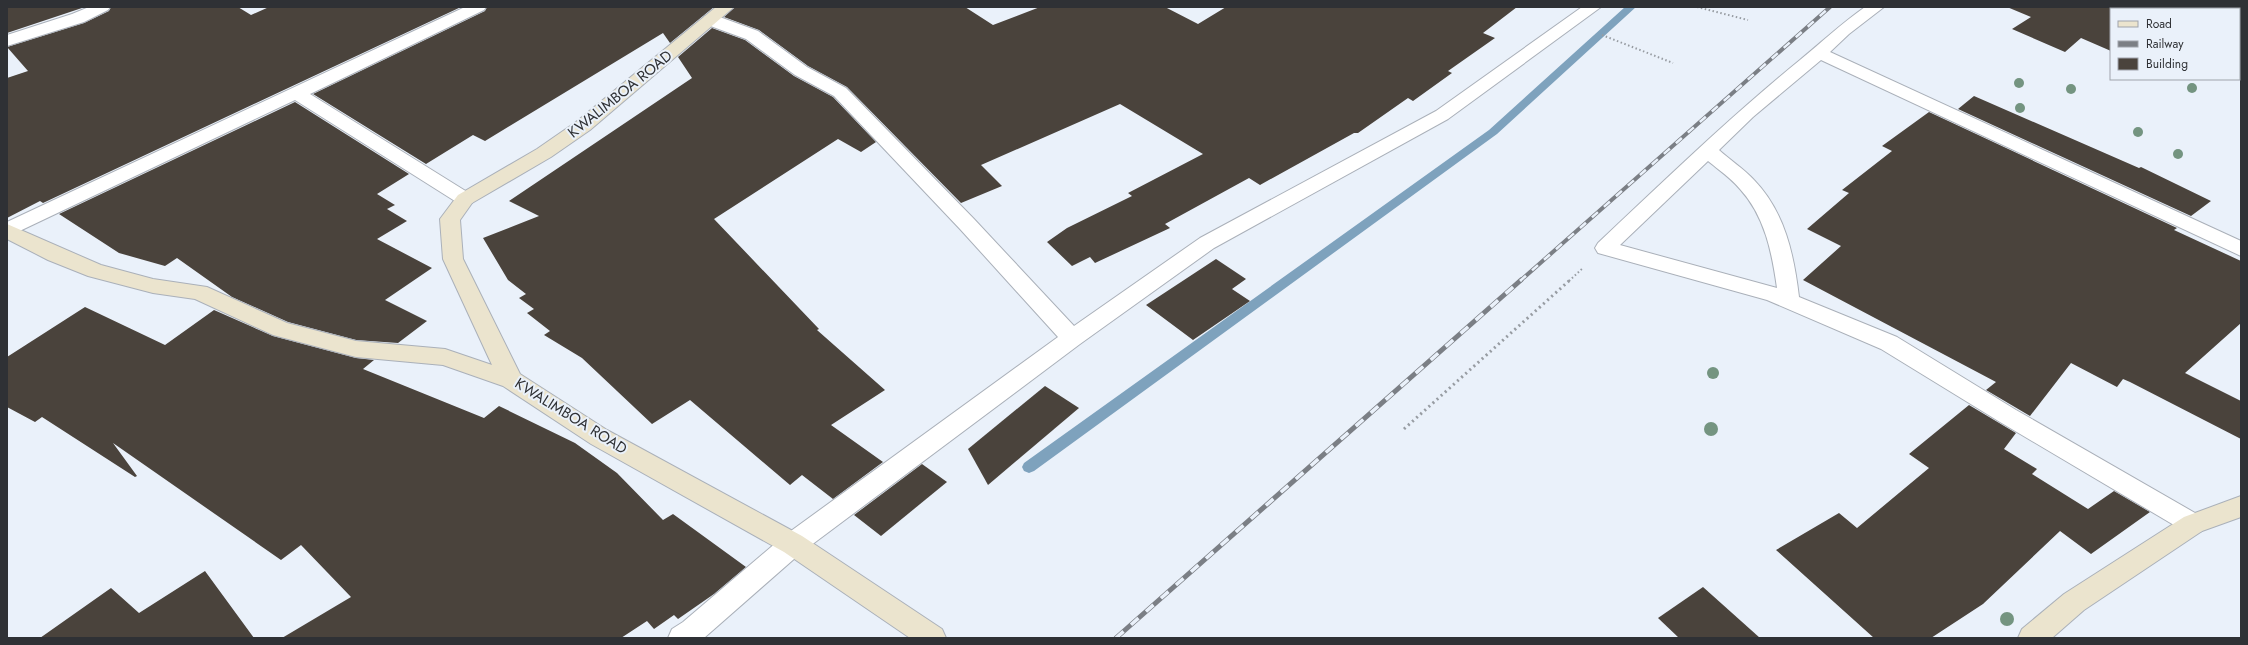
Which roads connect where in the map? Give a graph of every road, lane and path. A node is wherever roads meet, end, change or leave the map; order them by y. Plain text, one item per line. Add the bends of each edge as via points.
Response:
1 (102, 7) edge
2 (478, 7) edge
3 (726, 7) edge
4 (1593, 7) edge
5 (1697, 7) edge
6 (1876, 7) edge
7 (711, 20) junction
8 (1748, 20) dead end
9 (1572, 22) junction
10 (7, 41) edge
11 (1820, 53) junction
12 (1673, 63) dead end
13 (296, 93) junction
14 (1708, 151) junction
15 (466, 199) junction
16 (7, 230) edge
17 (1605, 248) junction
18 (2241, 249) edge
19 (1789, 301) junction
20 (1072, 338) junction
21 (511, 380) junction
22 (1404, 428) dead end
23 (2241, 506) edge
24 (2193, 524) junction
25 (793, 544) junction
26 (682, 638) edge
27 (932, 638) edge
28 (2032, 638) edge

1 - 10 street via 78,18
2 - 13 street
3 - 7 street, KWALIMBOA ROAD
4 - 9 street
5 - 8 path
6 - 11 street via 1843,30
7 - 15 street, KWALIMBOA ROAD via 583,126 544,154
7 - 20 street via 752,35 801,71 840,92
9 - 12 path via 1640,52
9 - 20 street via 1442,115 1207,243
11 - 14 street via 1747,113
11 - 18 street
13 - 15 street
13 - 16 street
14 - 17 street
14 - 19 street via 1752,190 1777,231
15 - 21 street, KWALIMBOA ROAD via 450,219 453,259
16 - 21 street via 55,255 95,271 153,286 199,292 281,329 356,349 445,357
17 - 19 street
17 - 22 path
19 - 24 street via 1889,343
20 - 25 street
21 - 25 street, KWALIMBOA ROAD via 599,437
23 - 24 street
24 - 28 street via 2074,602
25 - 26 street via 694,631
25 - 27 street, KWALIMBOA ROAD

